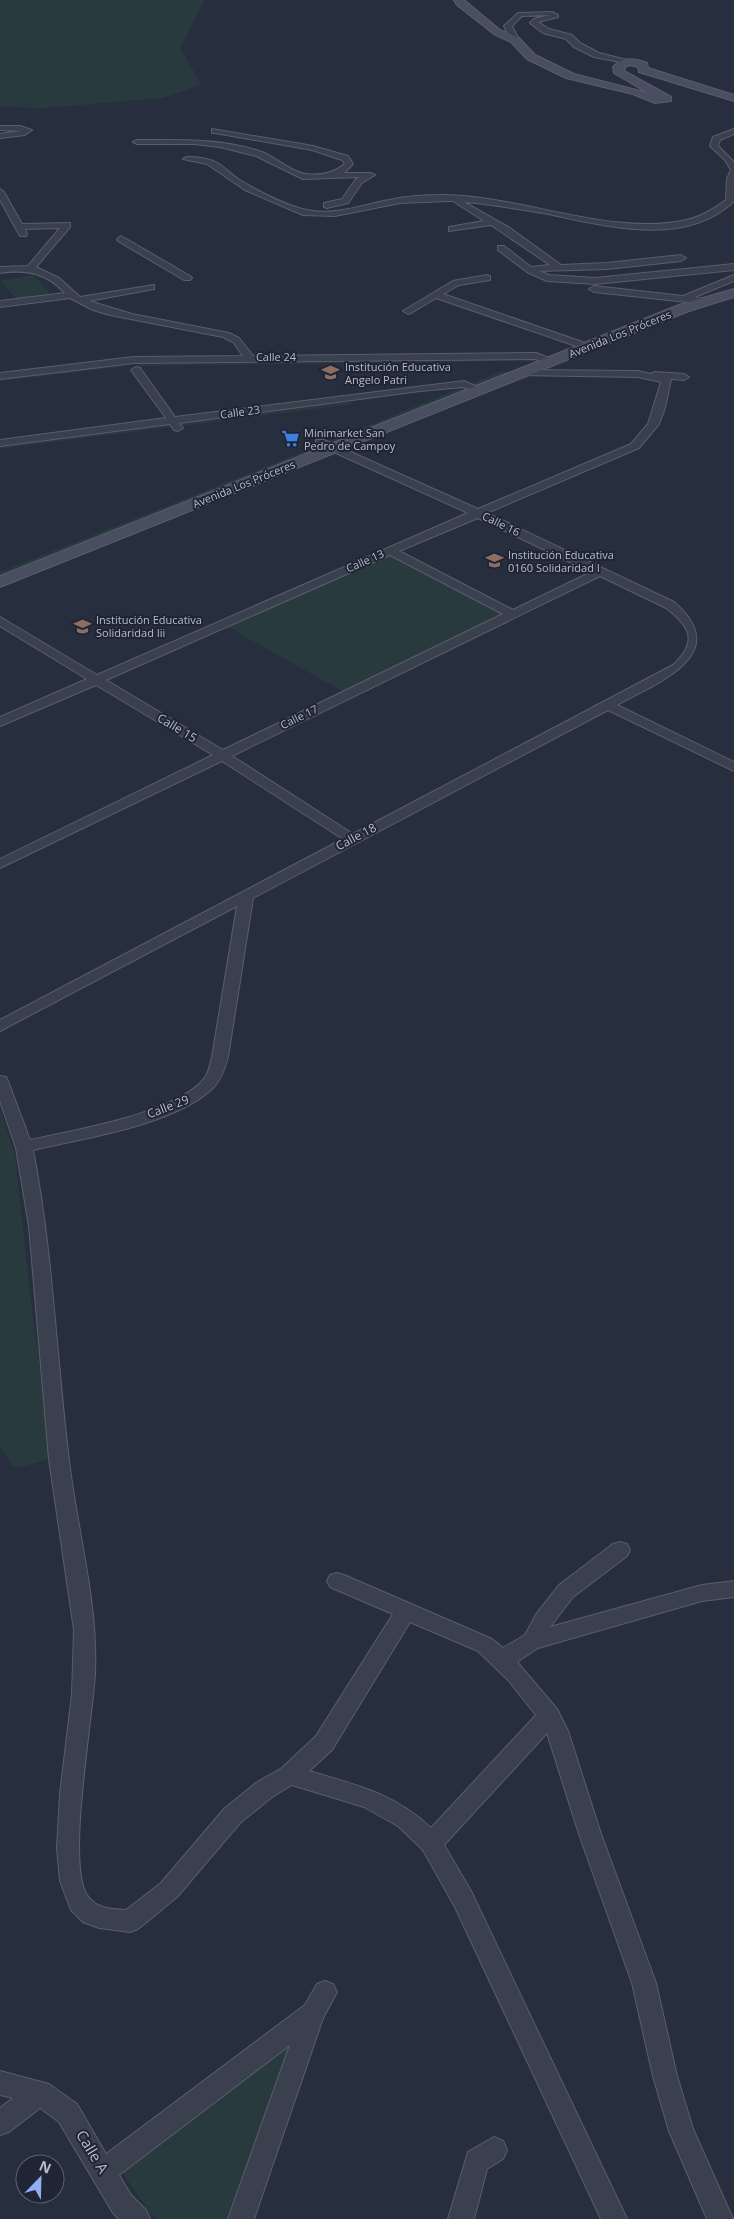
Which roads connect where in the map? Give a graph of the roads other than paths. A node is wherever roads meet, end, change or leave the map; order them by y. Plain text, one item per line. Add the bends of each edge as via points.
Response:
1 (459, 0) edge
2 (515, 40) junction
3 (631, 62) junction
4 (732, 97) edge
5 (0, 128) edge
6 (734, 130) edge
7 (214, 131) dead end
8 (0, 136) edge
9 (137, 142) dead end
10 (187, 159) dead end
11 (734, 170) edge
12 (336, 176) junction
13 (0, 192) edge
14 (453, 198) junction
15 (303, 212) junction
16 (491, 222) junction
17 (452, 229) dead end
18 (121, 239) dead end
19 (502, 248) dead end
20 (681, 258) dead end
21 (734, 267) edge
22 (31, 268) junction
23 (560, 268) junction
24 (0, 270) edge
25 (530, 270) junction
26 (187, 278) dead end
27 (487, 278) dead end
28 (734, 278) edge
29 (539, 286) dead end
30 (151, 287) dead end
31 (734, 293) edge
32 (436, 295) junction
33 (75, 298) junction
34 (0, 304) edge
35 (681, 304) junction
36 (408, 311) dead end
37 (573, 341) junction
38 (588, 347) junction
39 (249, 357) junction
40 (528, 365) junction
41 (136, 370) junction
42 (651, 375) junction
43 (0, 376) edge
44 (684, 377) dead end
45 (464, 384) junction
46 (0, 385) edge
47 (479, 390) junction
48 (441, 393) junction
49 (456, 399) junction
50 (176, 424) junction
51 (320, 442) junction
52 (0, 443) edge
53 (334, 448) junction
54 (0, 451) edge
55 (477, 513) junction
56 (390, 551) junction
57 (0, 568) edge
58 (600, 572) junction
59 (0, 582) edge
60 (512, 614) junction
61 (0, 621) edge
62 (696, 635) joint
63 (96, 679) junction
64 (608, 705) junction
65 (0, 722) edge
66 (221, 755) junction
67 (734, 767) edge
68 (352, 839) junction
69 (0, 864) edge
70 (246, 897) junction
71 (0, 1026) edge
72 (0, 1081) edge
73 (24, 1147) junction
74 (620, 1550) dead end
75 (337, 1581) dead end
76 (734, 1589) edge
77 (405, 1612) junction
78 (532, 1640) junction
79 (502, 1660) junction
80 (549, 1716) junction
81 (290, 1775) junction
82 (431, 1843) junction
83 (325, 1992) dead end
84 (313, 2013) junction
85 (0, 2083) edge
86 (40, 2094) junction
87 (0, 2123) edge
88 (494, 2150) dead end
89 (104, 2171) junction
90 (137, 2219) edge
91 (241, 2219) edge
92 (461, 2219) edge
93 (614, 2219) edge
94 (720, 2219) edge

1 - 2 main road via 497,32
2 - 3 street via 508,26 520,14 550,13 556,16 534,22 546,31 569,37 597,55
2 - 3 main road via 531,57 570,76 665,100 619,73 618,67
3 - 4 main road via 642,65 643,70 651,74 678,79
5 - 8 street via 28,130
6 - 11 street via 716,139 714,146
7 - 12 street via 313,148 345,158 349,164
9 - 12 street via 220,145 259,154 303,177
10 - 15 street via 211,163 233,179
11 - 14 street via 730,201 721,209 668,226 604,224
12 - 15 street via 371,176 359,181 345,201
13 - 22 street via 21,230 67,225
14 - 15 street via 414,199 321,213
14 - 16 street
16 - 17 street
16 - 23 street
18 - 26 street
19 - 25 street
20 - 23 street
21 - 25 street via 595,281 547,278
22 - 24 street
22 - 33 street via 49,274
23 - 25 street
27 - 32 street via 456,283
28 - 35 street
29 - 35 street via 600,289
30 - 33 street
31 - 35 main road, Avenida Los Próceres
32 - 36 street
32 - 37 street
33 - 34 street
33 - 39 street via 115,312 226,335 236,340
35 - 37 main road, Avenida Los Próceres via 654,310
35 - 38 main road, Avenida Los Próceres
37 - 38 street
37 - 40 main road, Avenida Los Próceres
38 - 40 main road, Avenida Los Próceres via 552,361
39 - 40 street, Calle 24
39 - 43 street, Calle 24 via 134,360
40 - 41 street, Calle 24
40 - 42 street
40 - 45 main road, Avenida Los Próceres
40 - 47 main road, Avenida Los Próceres
41 - 46 street, Calle 24
41 - 50 street
42 - 44 street
42 - 55 street, Calle 13 via 667,380 655,422 635,446
45 - 47 street, Calle 23
45 - 48 main road, Avenida Los Próceres
45 - 50 street, Calle 23 via 355,396
47 - 49 main road, Avenida Los Próceres
48 - 49 street, Calle 23
48 - 50 street, Calle 23
48 - 51 main road, Avenida Los Próceres
49 - 53 main road, Avenida Los Próceres
50 - 52 street, Calle 23
50 - 54 street, Calle 23
51 - 53 street, Calle 16
51 - 57 main road, Avenida Los Próceres
53 - 55 street, Calle 16
53 - 59 main road, Avenida Los Próceres
55 - 56 street, Calle 13
55 - 58 street, Calle 16
56 - 60 street
56 - 63 street, Calle 13
58 - 60 street, Calle 17
58 - 62 street, Calle 16 via 684,614
60 - 66 street, Calle 17
61 - 63 street, Calle 15
62 - 64 street, Calle 18 via 695,645 686,661
63 - 65 street, Calle 13
63 - 66 street, Calle 15
64 - 67 street
64 - 68 street, Calle 18
66 - 68 street, Calle 15
66 - 69 street, Calle 17
68 - 70 street, Calle 18
70 - 71 street, Calle 18
70 - 73 street, Calle 29 via 223,1041 210,1082 196,1096 142,1118
72 - 73 street
73 - 81 street via 40,1252 59,1461 85,1652 68,1842 71,1882 81,1906 94,1917 130,1921 169,1890 232,1816 264,1790
74 - 78 street via 566,1590
75 - 77 street
76 - 78 street via 702,1593
77 - 79 street via 485,1645
77 - 81 street via 324,1743
78 - 79 street
79 - 80 street
80 - 82 street
80 - 94 street via 558,1731 590,1834 644,1983 665,2076 682,2131
81 - 82 street via 370,1799 406,1819
82 - 93 street via 463,1899
83 - 84 street
84 - 89 street
84 - 91 street
85 - 86 street, Calle A
86 - 87 street
86 - 89 street, Calle A via 68,2113
88 - 92 street via 477,2162
89 - 90 street, Calle A via 122,2204

